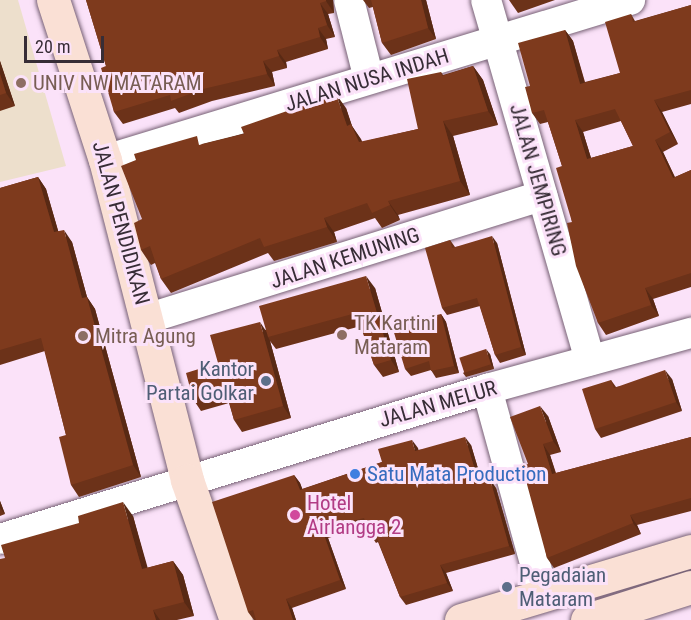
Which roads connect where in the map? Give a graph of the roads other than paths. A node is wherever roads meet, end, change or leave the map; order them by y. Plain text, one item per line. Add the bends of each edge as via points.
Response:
1 (53, 0) edge
2 (349, 0) edge
3 (486, 0) edge
4 (630, 0) edge
5 (499, 41) junction
6 (369, 79) junction
7 (105, 160) junction
8 (542, 196) junction
9 (146, 319) junction
10 (691, 333) edge
11 (590, 360) junction
12 (488, 389) junction
13 (187, 480) junction
14 (0, 539) edge
15 (691, 551) edge
16 (691, 587) edge
17 (544, 596) junction
18 (236, 620) edge
19 (461, 620) edge
20 (587, 620) edge

1 - 7 main road, JALAN PENDIDIKAN
2 - 6 street
3 - 5 street, JALAN JEMPIRING
4 - 5 street, JALAN NUSA INDAH
5 - 6 street, JALAN NUSA INDAH
5 - 8 street, JALAN JEMPIRING
6 - 7 street, JALAN NUSA INDAH
7 - 9 main road, JALAN PENDIDIKAN
8 - 9 street, JALAN KEMUNING
8 - 11 street, JALAN JEMPIRING
9 - 13 main road, JALAN PENDIDIKAN
10 - 11 street, JALAN MELUR
11 - 12 street, JALAN MELUR
12 - 13 street, JALAN MELUR
12 - 17 street
13 - 14 street, JALAN MELUR
13 - 18 main road, JALAN PENDIDIKAN
15 - 17 main road
16 - 20 main road
17 - 19 main road

